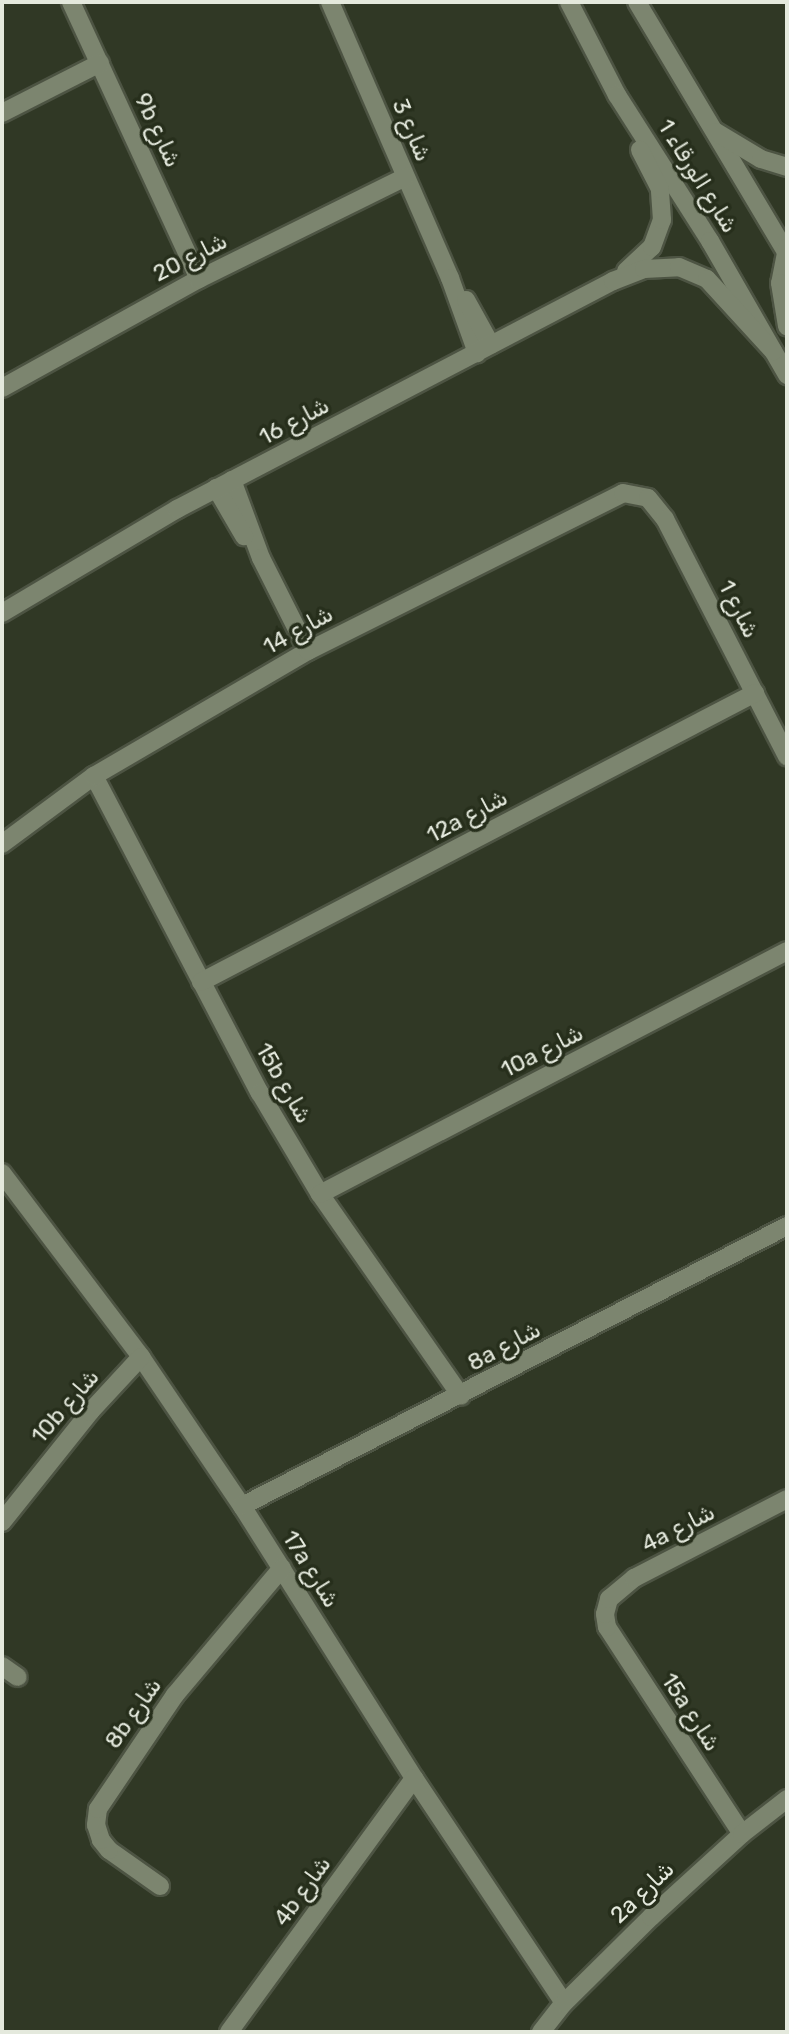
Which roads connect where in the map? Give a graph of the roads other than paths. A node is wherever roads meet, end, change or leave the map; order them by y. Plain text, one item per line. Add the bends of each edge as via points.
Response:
1 (71, 2) edge
2 (330, 2) edge
3 (569, 2) edge
4 (637, 2) edge
5 (100, 64) junction
6 (617, 95) junction
7 (2, 113) edge
8 (710, 128) junction
9 (787, 167) edge
10 (405, 177) junction
11 (787, 251) edge
12 (199, 279) junction
13 (613, 281) junction
14 (787, 326) edge
15 (484, 349) junction
16 (773, 351) junction
17 (787, 375) edge
18 (2, 388) edge
19 (224, 484) junction
20 (636, 493) joint
21 (2, 613) edge
22 (308, 651) junction
23 (755, 693) junction
24 (787, 757) edge
25 (94, 776) junction
26 (2, 844) edge
27 (787, 951) edge
28 (201, 982) junction
29 (2, 1172) edge
30 (320, 1194) junction
31 (787, 1226) edge
32 (141, 1357) junction
33 (461, 1396) junction
34 (787, 1499) edge
35 (242, 1506) junction
36 (2, 1522) edge
37 (282, 1568) junction
38 (605, 1614) joint
39 (2, 1665) edge
40 (18, 1677) dead end
41 (414, 1779) junction
42 (787, 1799) edge
43 (742, 1834) junction
44 (160, 1886) dead end
45 (564, 2003) junction
46 (229, 2032) edge
47 (541, 2032) edge

1 - 5 street, 9b شارع
2 - 10 street, شارع 3
3 - 6 street, شارع الورقاء 1
4 - 8 street, شارع الورقاء 1
5 - 7 street
5 - 12 street, 9b شارع
6 - 13 street, شارع 16 via 660,189 663,209 652,247
6 - 16 street, شارع الورقاء 1
8 - 9 street via 761,159
8 - 11 street, شارع الورقاء 1
10 - 12 street, شارع 20
10 - 15 street, شارع 3
11 - 14 street via 780,282
12 - 18 street, شارع 20
13 - 15 street, شارع 16
13 - 16 street, شارع 16 via 656,267 691,271 714,285
15 - 19 street, شارع 16
16 - 17 street, شارع الورقاء 1
19 - 21 street, شارع 16
19 - 22 street
20 - 22 street, شارع 14 via 610,496
20 - 23 street, شارع 1 via 648,498 665,519
22 - 25 street, شارع 14
23 - 24 street, شارع 1
23 - 28 street, 12a شارع
25 - 26 street, شارع 14
25 - 28 street, 15b شارع
27 - 30 street, 10a شارع
28 - 30 street, 15b شارع
29 - 32 street, 17a شارع
30 - 33 street, 15b شارع
31 - 33 street, 8a شارع
32 - 35 street, 17a شارع
32 - 36 street, 10b شارع via 90,1412
33 - 35 street, 8a شارع
34 - 38 street, 4a شارع via 634,1578 609,1599
35 - 37 street, 17a شارع
37 - 41 street, 17a شارع
37 - 44 street, 8b شارع via 175,1695 98,1810 96,1825 109,1850
38 - 43 street, 15a شارع via 607,1628
39 - 40 street
41 - 45 street, 17a شارع
41 - 46 street, 4b شارع
42 - 43 street, 2a شارع
43 - 45 street, 2a شارع
45 - 47 street, 2a شارع

